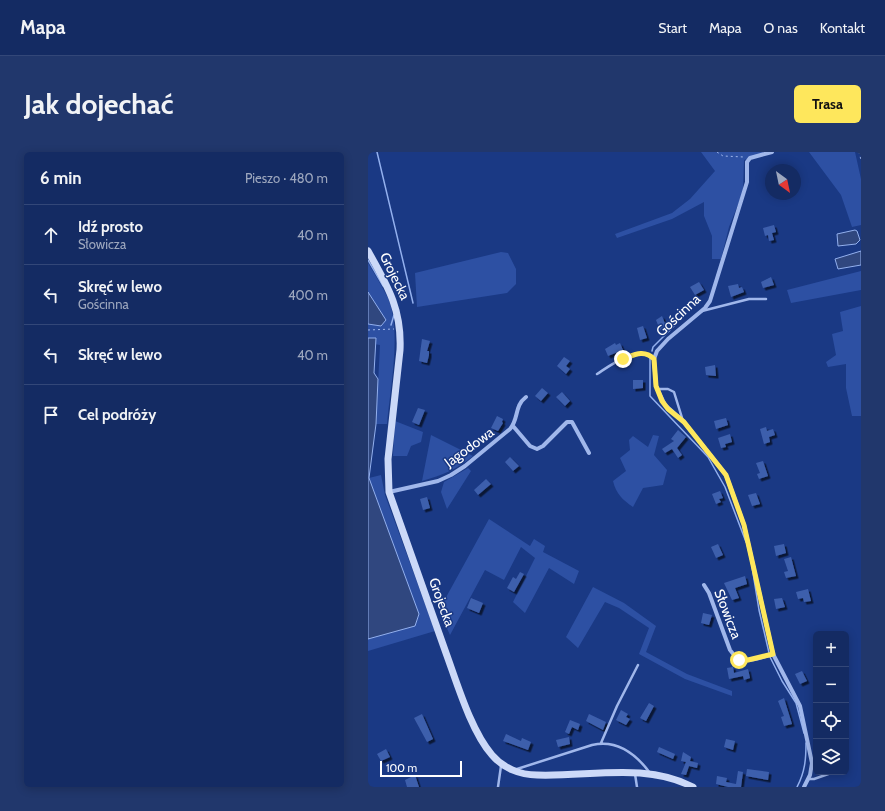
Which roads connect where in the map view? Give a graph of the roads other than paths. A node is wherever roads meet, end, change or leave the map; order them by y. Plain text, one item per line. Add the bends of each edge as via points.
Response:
1 (772, 152) edge
2 (368, 251) edge
3 (766, 299) dead end
4 (700, 312) junction
5 (654, 359) junction
6 (597, 374) dead end
7 (657, 389) junction
8 (526, 397) dead end
9 (684, 422) junction
10 (513, 426) junction
11 (589, 453) dead end
12 (389, 492) junction
13 (704, 585) dead end
14 (773, 654) junction
15 (638, 665) dead end
16 (601, 743) junction
17 (501, 763) junction
18 (514, 770) junction
19 (635, 773) junction
20 (650, 774) junction
21 (825, 775) edge
22 (808, 779) junction
23 (498, 787) edge
24 (637, 787) edge
25 (693, 787) edge
26 (804, 787) edge

1 - 4 street, Gościnna via 750,158 747,162 747,182 713,294
2 - 12 street, Grojecka via 394,299 400,328 400,350 388,459
3 - 4 lane via 749,299
4 - 5 street, Gościnna via 664,343
5 - 6 lane via 647,354 639,354 612,364
5 - 7 street
7 - 9 street via 667,407
7 - 9 lane via 670,390 675,394
8 - 10 street, Jagodowa via 518,406
9 - 14 street via 726,475 744,525
10 - 11 street, Jagodowa via 532,448 537,449 567,422 572,422
10 - 12 street, Jagodowa via 451,475 438,481
12 - 17 street, Grojecka via 474,725 486,748
13 - 14 street, Słowicza via 710,594 734,656 739,660 748,660
14 - 22 street via 800,706 812,764
15 - 16 lane
16 - 18 lane
16 - 20 lane via 609,743 632,752
17 - 18 street, Grojecka
17 - 23 lane
18 - 19 street, Grojecka via 528,775 546,776
19 - 20 street, Grojecka
19 - 24 lane
20 - 25 street, Grojecka via 674,779
21 - 22 lane
22 - 26 street

